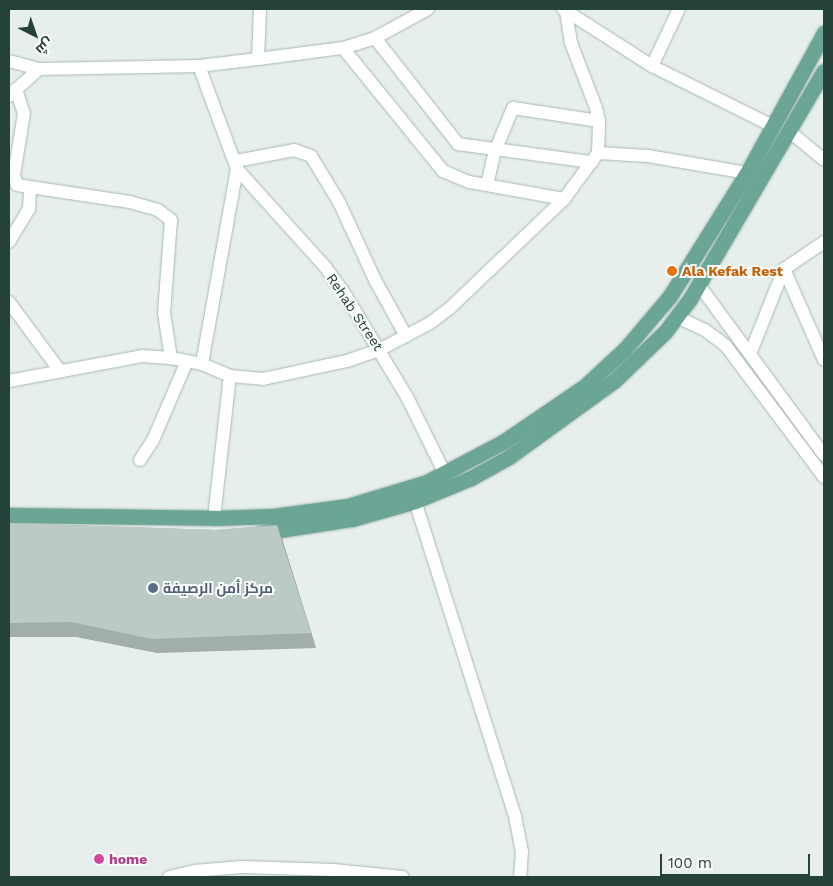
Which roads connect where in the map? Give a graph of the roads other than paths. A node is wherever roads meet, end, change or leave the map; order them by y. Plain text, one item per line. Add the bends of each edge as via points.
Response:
1 (260, 9) edge
2 (428, 9) edge
3 (679, 9) edge
4 (565, 10) edge
5 (824, 33) edge
6 (375, 38) junction
7 (343, 48) junction
8 (258, 59) junction
9 (9, 61) edge
10 (199, 66) junction
11 (652, 66) junction
12 (39, 69) junction
13 (824, 71) edge
14 (12, 92) edge
15 (599, 121) junction
16 (773, 126) junction
17 (790, 131) junction
18 (495, 151) junction
19 (595, 157) junction
20 (824, 160) edge
21 (237, 165) junction
22 (747, 173) junction
23 (487, 185) junction
24 (30, 188) junction
25 (564, 198) junction
26 (9, 242) edge
27 (824, 242) edge
28 (784, 269) junction
29 (699, 285) junction
30 (9, 302) edge
31 (677, 317) junction
32 (651, 320) junction
33 (664, 332) junction
34 (824, 333) edge
35 (406, 336) junction
36 (812, 340) junction
37 (381, 349) junction
38 (750, 354) junction
39 (171, 358) junction
40 (824, 360) edge
41 (186, 361) junction
42 (202, 364) junction
43 (60, 372) junction
44 (230, 376) junction
45 (9, 382) edge
46 (824, 455) edge
47 (140, 460) dead end
48 (445, 474) junction
49 (824, 477) edge
50 (415, 501) junction
51 (9, 515) edge
52 (152, 517) junction
53 (214, 518) junction
54 (9, 529) edge
55 (249, 534) edge
56 (242, 872) edge
57 (169, 877) edge
58 (404, 877) edge
59 (520, 877) edge

1 - 8 street
2 - 6 street
3 - 11 street
4 - 11 street
4 - 15 street via 572,42 592,90
5 - 16 main road
6 - 7 street
6 - 18 street via 455,142
7 - 8 street
7 - 23 street via 442,171
8 - 10 street
9 - 12 street
10 - 12 street
10 - 21 street
11 - 16 street
12 - 14 street
13 - 17 main road
14 - 24 street via 24,113 14,179 19,187
15 - 18 street via 516,107 510,110
15 - 19 street
16 - 22 main road
17 - 20 street
17 - 29 main road
18 - 19 street
18 - 23 street
19 - 22 street via 648,156
19 - 25 street
21 - 35 street via 294,150 311,156 340,202 375,280
21 - 37 street, Rehab Street via 326,268
21 - 42 street
22 - 32 main road via 684,275
23 - 25 street
24 - 26 street via 30,209
24 - 39 street via 91,194 130,202 158,210 170,220 164,313
25 - 35 street via 450,308
27 - 28 street
28 - 36 street
28 - 38 street
29 - 31 main road
29 - 38 street
30 - 43 street
31 - 33 main road
31 - 49 street via 705,330 726,346
32 - 33 main road
32 - 48 main road via 625,349 555,408
33 - 50 main road via 608,386 509,457 471,478
34 - 36 street
35 - 37 street
36 - 40 street
37 - 44 street via 347,361 277,376
37 - 48 street, Rehab Street
38 - 46 street
39 - 41 street
39 - 43 street via 112,360
41 - 42 street
41 - 47 street
42 - 44 street
43 - 45 street
44 - 53 street
48 - 53 main road via 348,506 273,516
50 - 55 main road via 313,527
50 - 59 street via 515,816 522,851
51 - 52 main road
52 - 53 main road
52 - 54 main road via 157,533
56 - 57 street via 194,871
56 - 58 street via 334,870

